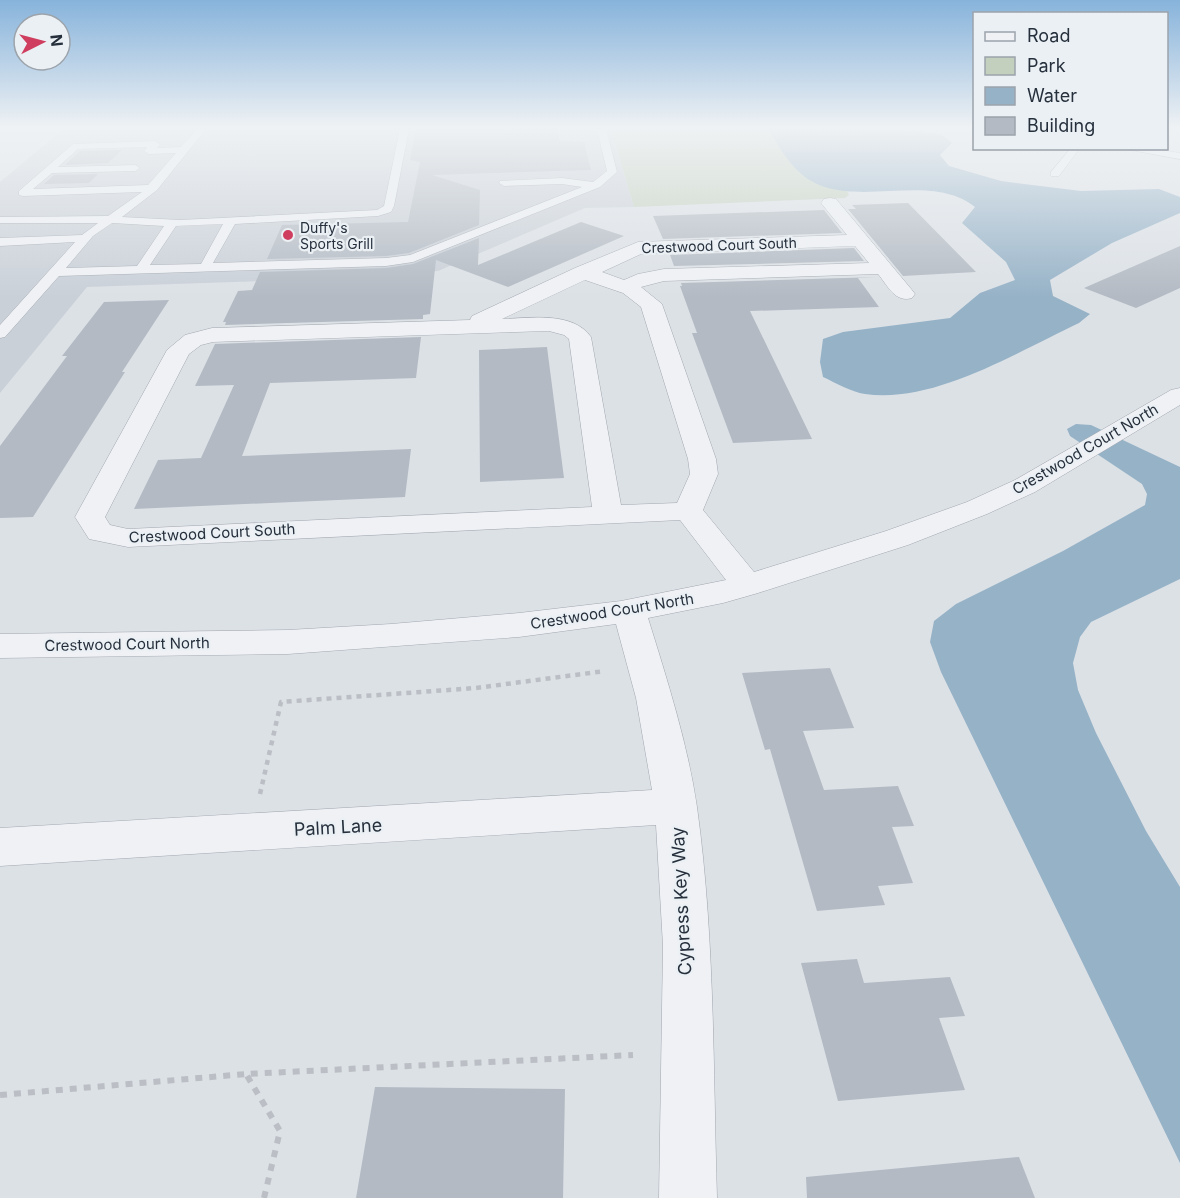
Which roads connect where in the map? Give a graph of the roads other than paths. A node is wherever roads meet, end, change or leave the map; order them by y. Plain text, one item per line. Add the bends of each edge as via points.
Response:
1 (32, 185) edge
2 (120, 185) edge
3 (156, 185) edge
4 (393, 185) edge
5 (596, 185) edge
6 (153, 188) junction
7 (116, 189) junction
8 (830, 203) dead end
9 (0, 210) edge
10 (124, 211) junction
11 (278, 218) junction
12 (0, 220) edge
13 (108, 220) junction
14 (231, 220) junction
15 (172, 223) junction
16 (85, 238) junction
17 (861, 240) junction
18 (0, 242) edge
19 (205, 267) junction
20 (883, 268) junction
21 (141, 269) junction
22 (55, 272) junction
23 (582, 272) junction
24 (625, 287) junction
25 (905, 294) dead end
26 (0, 315) edge
27 (17, 315) junction
28 (467, 327) junction
29 (0, 334) edge
30 (1180, 395) edge
31 (688, 511) junction
32 (608, 514) junction
33 (747, 585) junction
34 (629, 610) junction
35 (0, 646) edge
36 (676, 806) junction
37 (0, 847) edge
38 (688, 1198) edge

1 - 7 lane via 23,193
2 - 7 lane
3 - 6 lane
4 - 11 lane via 387,210 361,215
5 - 19 lane via 402,260
6 - 7 lane
6 - 10 lane
8 - 17 street
9 - 10 lane
10 - 11 lane
10 - 13 lane
11 - 14 lane
12 - 13 lane
13 - 15 lane
13 - 16 lane
14 - 15 lane
14 - 19 lane
15 - 21 lane
16 - 18 lane
16 - 22 lane
17 - 20 street
17 - 23 street, Crestwood Court South via 638,248
19 - 21 lane
20 - 24 street, Crestwood Court South via 664,275
20 - 25 street
21 - 22 lane
22 - 27 lane
23 - 24 street
23 - 28 street, Crestwood Court South
24 - 31 street via 651,304 702,459 704,474
26 - 27 lane
27 - 29 lane
28 - 32 street, Crestwood Court South via 549,324 572,330 580,338
28 - 32 street, Crestwood Court South via 212,335 192,340 179,350 93,508 93,524 100,532 128,538
30 - 33 street, Crestwood Court North via 1025,486 977,508 897,538
31 - 32 street, Crestwood Court South
31 - 33 street
33 - 34 street, Crestwood Court North
34 - 35 street, Crestwood Court North via 519,625 380,637
34 - 36 street, Cypress Key Way via 654,698
36 - 37 street, Palm Lane
36 - 38 street, Cypress Key Way via 686,946

